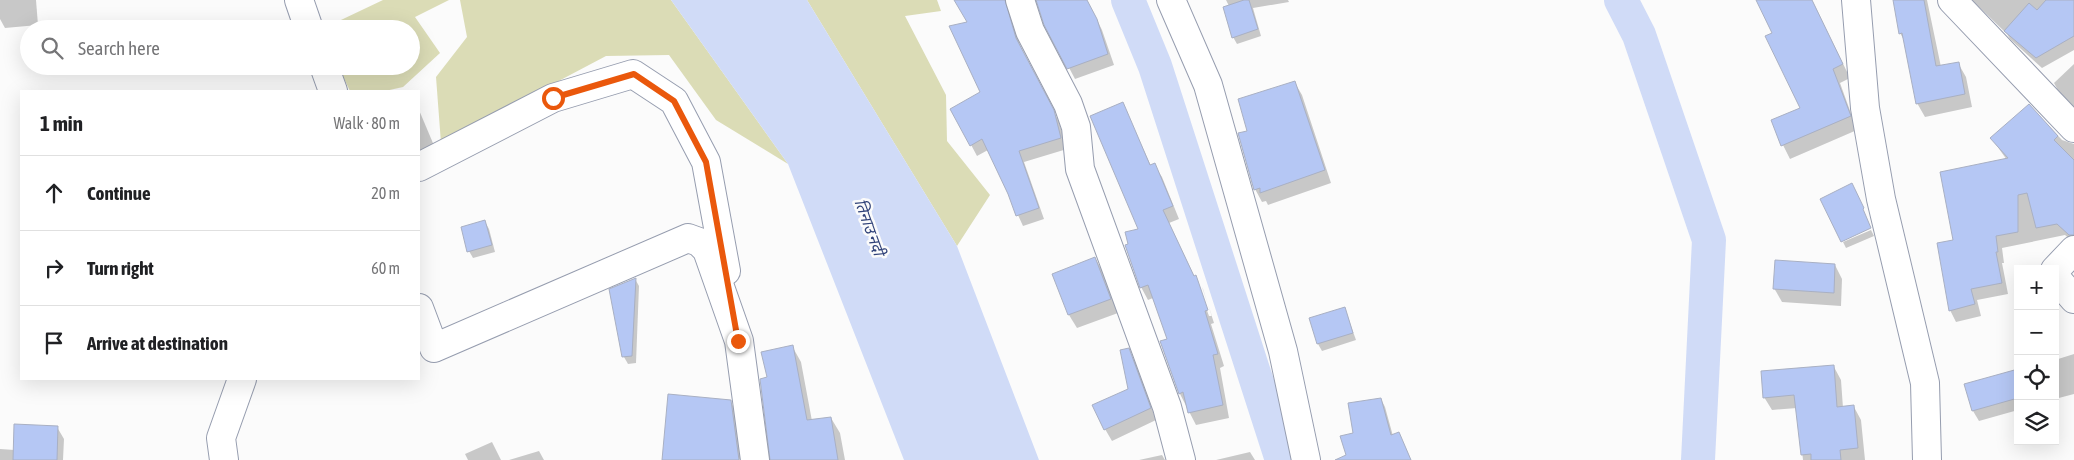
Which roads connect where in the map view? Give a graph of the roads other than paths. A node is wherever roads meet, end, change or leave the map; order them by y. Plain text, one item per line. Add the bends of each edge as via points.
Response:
1 (299, 0) edge
2 (1020, 0) edge
3 (1172, 0) edge
4 (1856, 0) edge
5 (1952, 0) edge
6 (306, 20) edge
7 (327, 75) edge
8 (333, 90) edge
9 (2074, 128) edge
10 (420, 166) edge
11 (2074, 250) edge
12 (2059, 266) edge
13 (2059, 281) edge
14 (2074, 298) edge
15 (420, 311) edge
16 (738, 341) junction
17 (242, 380) edge
18 (224, 460) edge
19 (755, 460) edge
20 (1182, 460) edge
21 (1306, 460) edge
22 (1927, 460) edge

1 - 6 street
2 - 20 street via 1030,31 1076,128 1080,169 1167,407
3 - 21 street via 1208,84 1283,351
4 - 22 street via 1865,108 1881,199 1925,383
5 - 9 street
7 - 8 street
10 - 16 street via 553,98 634,74 674,101 706,162
11 - 12 street
13 - 14 street
15 - 16 street via 434,348 688,238 707,250
16 - 19 street
17 - 18 street via 221,438

